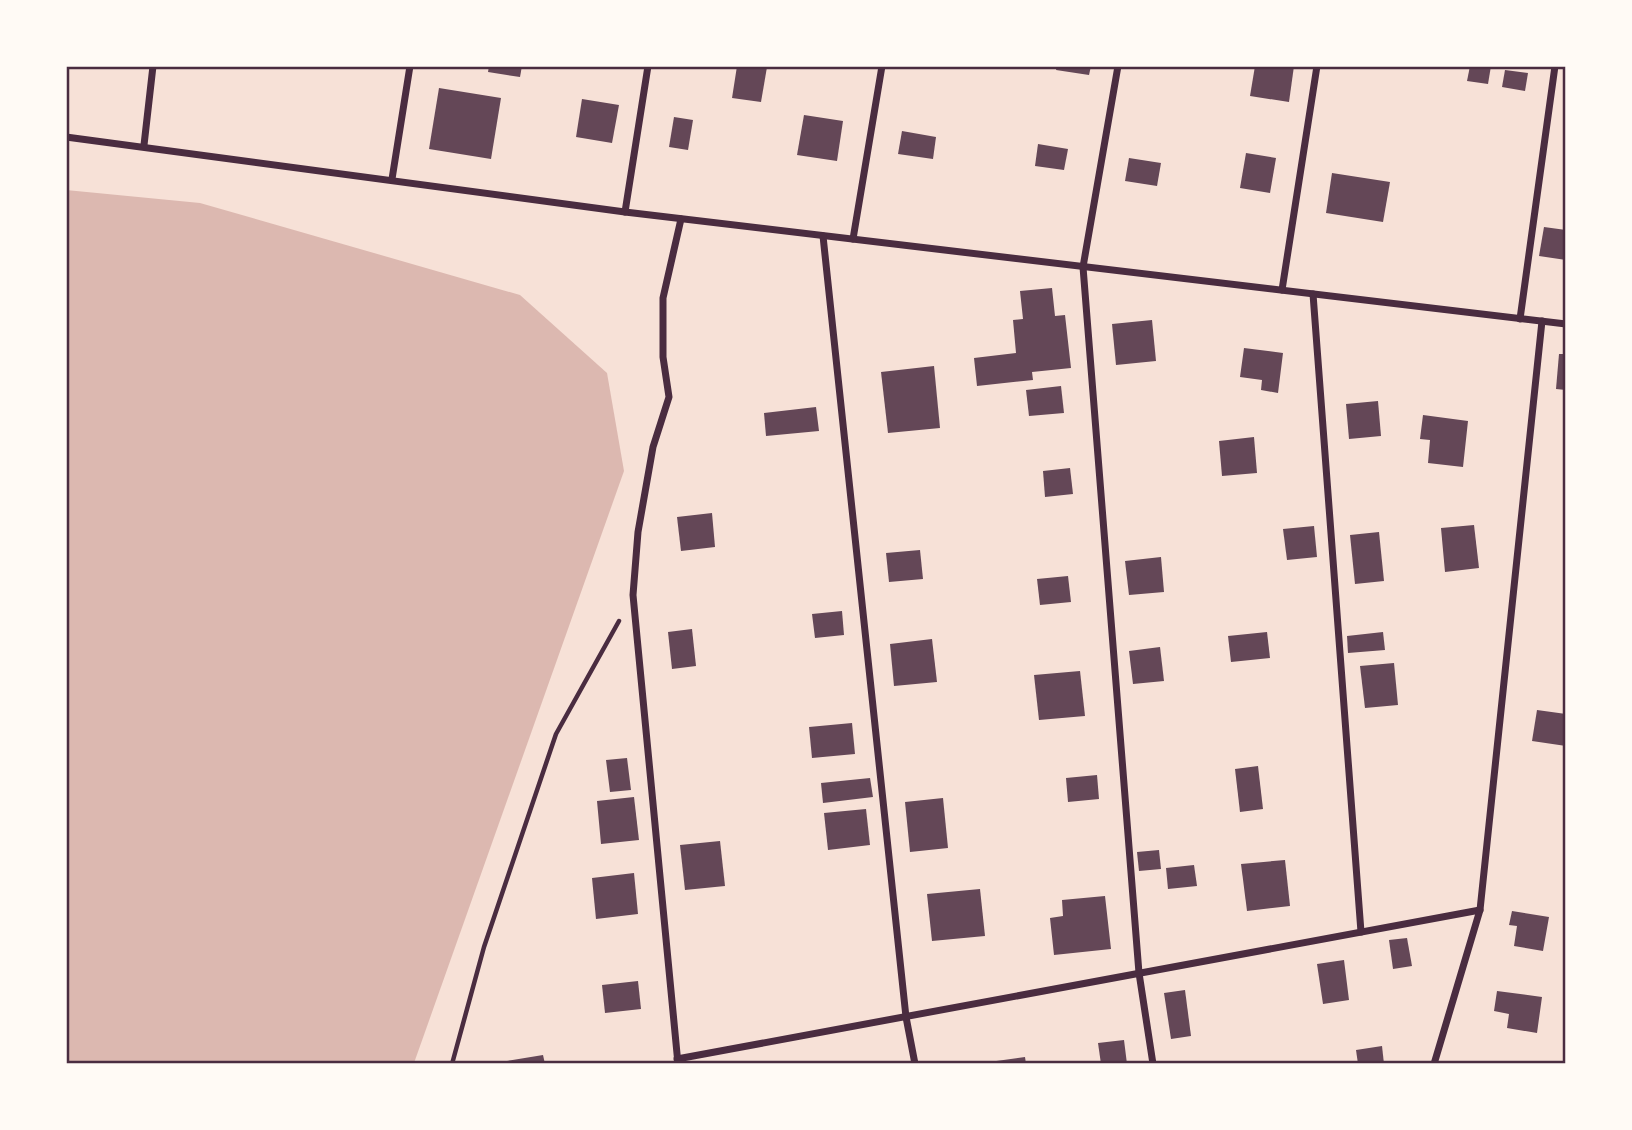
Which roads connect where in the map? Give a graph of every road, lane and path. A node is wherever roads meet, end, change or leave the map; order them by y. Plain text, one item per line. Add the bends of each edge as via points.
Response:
1 (153, 66) edge
2 (410, 66) edge
3 (648, 66) edge
4 (882, 66) edge
5 (1118, 66) edge
6 (1317, 66) edge
7 (1555, 66) edge
8 (66, 137) edge
9 (144, 145) junction
10 (392, 179) junction
11 (625, 212) junction
12 (681, 219) junction
13 (823, 236) junction
14 (853, 239) junction
15 (1083, 267) junction
16 (1282, 290) junction
17 (1313, 294) junction
18 (1520, 319) junction
19 (1542, 321) junction
20 (1566, 324) edge
21 (633, 595) junction
22 (1480, 910) junction
23 (1361, 932) junction
24 (1139, 973) junction
25 (906, 1017) junction
26 (677, 1061) edge
27 (452, 1063) edge
28 (915, 1063) edge
29 (1153, 1063) edge
30 (1434, 1063) edge

1 - 9 street
2 - 10 street
3 - 11 street
4 - 14 street
5 - 15 street
6 - 16 street
7 - 18 street
8 - 9 street
9 - 10 street
10 - 11 street
11 - 12 street
12 - 13 street
12 - 21 street via 663,298 663,356 669,397 653,446
13 - 14 street
13 - 25 street
14 - 15 street
15 - 16 street
15 - 24 street
16 - 17 street
17 - 18 street
17 - 23 street
18 - 19 street
19 - 20 street
19 - 22 street
21 - 26 street
21 - 27 path via 556,734
22 - 23 street
22 - 30 street
23 - 24 street
24 - 25 street
24 - 29 street
25 - 26 street
25 - 28 street

